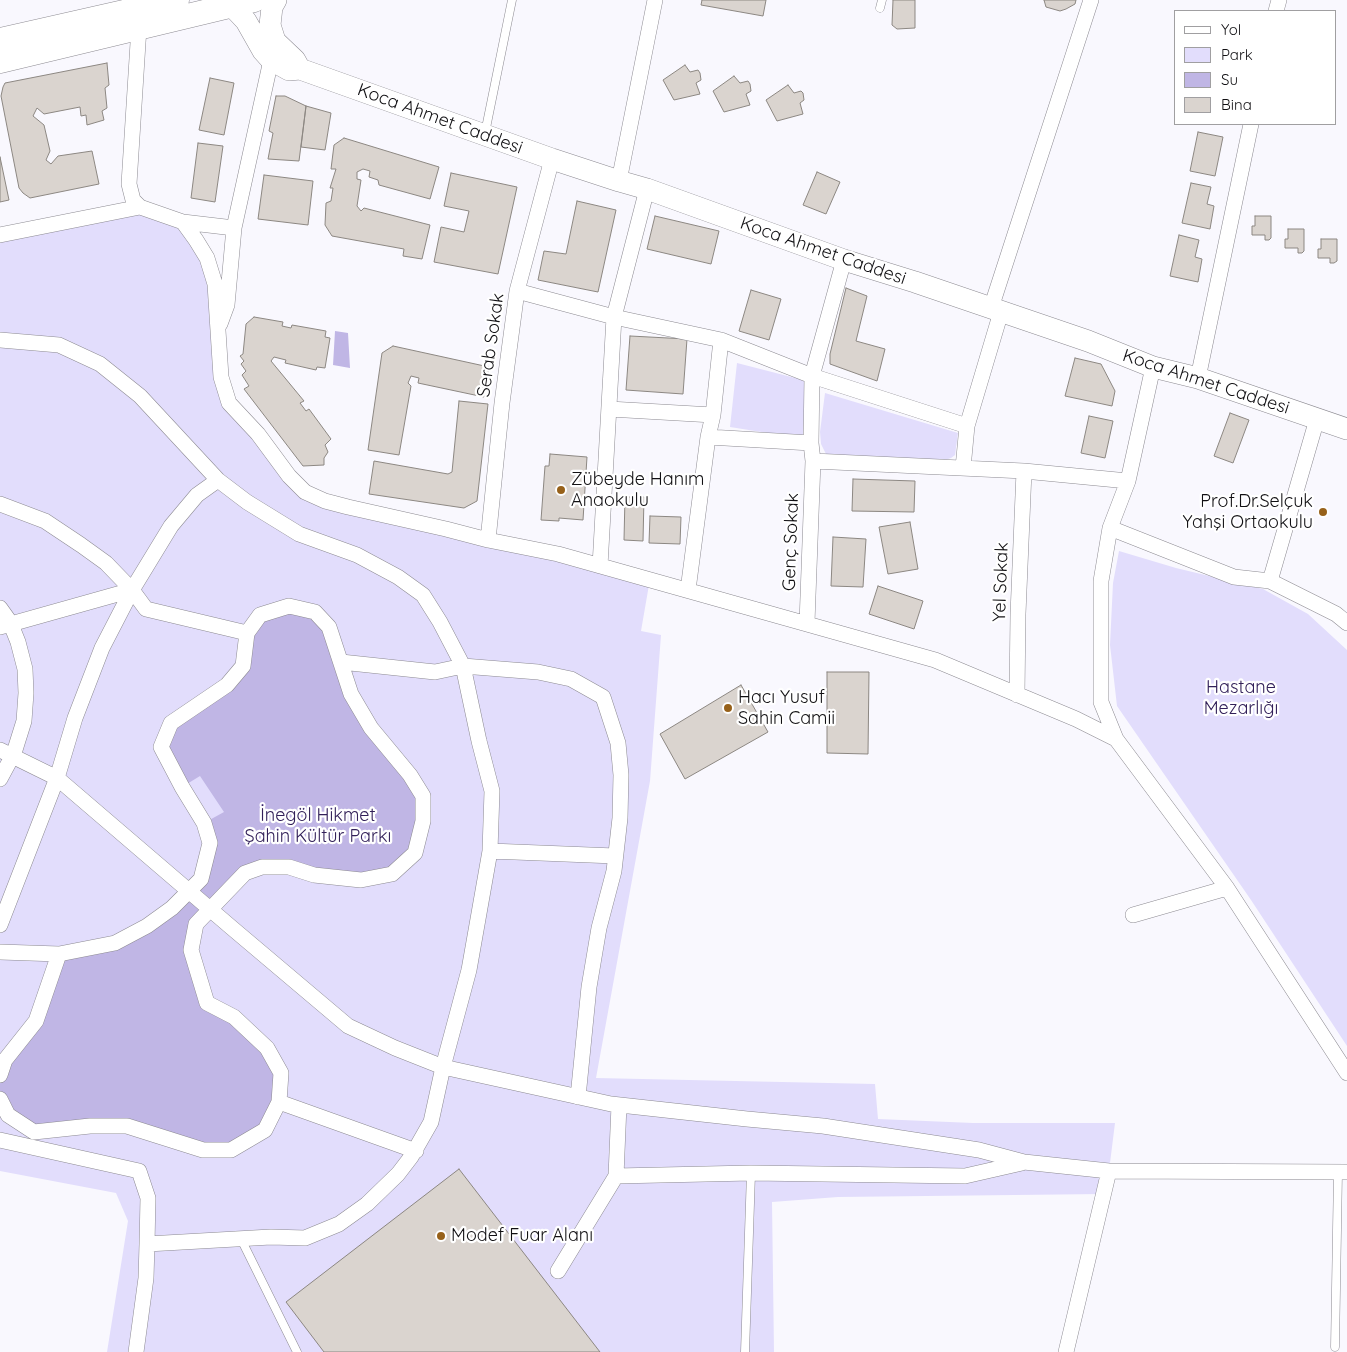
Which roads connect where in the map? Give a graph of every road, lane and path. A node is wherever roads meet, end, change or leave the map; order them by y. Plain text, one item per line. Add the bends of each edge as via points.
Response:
1 (177, 0) edge
2 (276, 0) edge
3 (512, 0) edge
4 (655, 0) edge
5 (1091, 0) edge
6 (243, 3) edge
7 (139, 27) junction
8 (0, 40) edge
9 (274, 52) junction
10 (0, 61) edge
11 (1251, 125) edge
12 (485, 135) junction
13 (552, 159) junction
14 (619, 182) junction
15 (647, 189) junction
16 (140, 207) junction
17 (183, 222) junction
18 (234, 228) junction
19 (0, 235) edge
20 (844, 260) junction
21 (517, 291) junction
22 (996, 310) junction
23 (614, 318) junction
24 (218, 330) junction
25 (0, 340) edge
26 (721, 340) junction
27 (1153, 367) junction
28 (812, 376) junction
29 (1198, 378) junction
30 (609, 409) junction
31 (713, 416) junction
32 (1317, 419) junction
33 (967, 426) junction
34 (1347, 429) edge
35 (708, 437) junction
36 (811, 443) junction
37 (813, 461) junction
38 (964, 468) junction
39 (1024, 471) junction
40 (218, 480) junction
41 (1128, 481) junction
42 (0, 504) edge
43 (1110, 528) junction
44 (488, 540) junction
45 (600, 566) junction
46 (1270, 581) junction
47 (132, 590) junction
48 (688, 590) junction
49 (0, 608) edge
50 (1347, 623) edge
51 (807, 624) junction
52 (5, 626) edge
53 (247, 633) junction
54 (341, 662) junction
55 (463, 666) junction
56 (1017, 695) junction
57 (1116, 739) junction
58 (6, 753) edge
59 (57, 778) junction
60 (0, 779) edge
61 (490, 851) junction
62 (615, 856) junction
63 (1227, 888) junction
64 (189, 892) junction
65 (210, 910) junction
66 (1133, 915) dead end
67 (0, 925) edge
68 (0, 952) edge
69 (59, 954) junction
70 (443, 1067) junction
71 (1347, 1073) edge
72 (0, 1075) edge
73 (578, 1097) junction
74 (0, 1098) edge
75 (279, 1102) junction
76 (618, 1104) junction
77 (0, 1140) edge
78 (416, 1151) junction
79 (1024, 1162) junction
80 (1109, 1171) junction
81 (1343, 1172) edge
82 (750, 1173) junction
83 (616, 1176) junction
84 (241, 1239) junction
85 (147, 1244) junction
86 (558, 1271) dead end
87 (1335, 1347) dead end
88 (136, 1352) edge
89 (297, 1352) edge
90 (745, 1352) edge
91 (1066, 1352) edge

1 - 8 main road
2 - 9 street via 270,25
3 - 12 lane
4 - 14 street
5 - 22 street
6 - 7 main road
6 - 9 street via 246,21 263,51
7 - 10 main road
7 - 16 street via 129,184 133,200
9 - 12 street, Koca Ahmet Caddesi via 289,70 300,69
9 - 18 street
11 - 29 street
12 - 13 street, Koca Ahmet Caddesi
13 - 14 street, Koca Ahmet Caddesi
13 - 21 street, Serab Sokak
14 - 15 street, Koca Ahmet Caddesi
15 - 20 street, Koca Ahmet Caddesi
15 - 23 street
16 - 17 street
16 - 19 street
17 - 18 street
17 - 24 street via 207,258 215,284
18 - 24 street via 227,305
20 - 22 street, Koca Ahmet Caddesi
20 - 28 street, Genç Sokak
21 - 23 street
21 - 44 street, Serab Sokak
22 - 27 street, Koca Ahmet Caddesi
22 - 33 street
23 - 26 street
23 - 30 street
24 - 44 street via 222,377 230,402 305,492 325,501
25 - 40 street via 59,345 100,364 140,396
26 - 28 street
26 - 31 street
27 - 29 street, Koca Ahmet Caddesi
27 - 41 street
28 - 33 street
28 - 36 street, Genç Sokak
29 - 32 street, Koca Ahmet Caddesi
30 - 31 street
30 - 45 street
31 - 35 street
32 - 34 street, Koca Ahmet Caddesi
32 - 46 street
33 - 38 street
35 - 36 street
35 - 48 street
36 - 37 street, Genç Sokak
37 - 38 street
37 - 51 street, Genç Sokak
38 - 39 street
39 - 41 street
39 - 56 street, Yel Sokak
40 - 47 street via 197,495 171,526
40 - 55 street via 299,534 357,555 398,576 424,595
41 - 43 street
42 - 47 street via 45,521 106,563
43 - 46 street via 1234,577
43 - 57 street via 1101,581 1101,702
44 - 45 street
45 - 48 street
46 - 50 street via 1336,614
47 - 52 street
47 - 53 street via 146,609
47 - 59 street via 102,648 75,718
48 - 51 street
49 - 52 street
51 - 56 street via 935,660
52 - 58 street via 25,669 26,693 24,720
53 - 54 street via 260,615 289,606 315,612 329,627
53 - 64 street via 243,666 227,685 171,723 161,747 204,823 210,843 201,880
54 - 55 street via 435,672
54 - 65 street via 351,694 371,728 423,796 423,820 415,853 392,874 361,880 314,875 289,867 262,867 245,873
55 - 61 street via 492,791
55 - 62 street via 538,672 571,679 603,697 618,743 621,775
56 - 57 street
57 - 63 street
58 - 59 street
58 - 60 street
59 - 64 street
59 - 67 street
61 - 62 street
61 - 70 street via 469,970
62 - 73 street via 589,987
63 - 66 street
63 - 71 street
64 - 65 street
64 - 69 street via 147,926 115,943
65 - 70 street via 348,1026
65 - 75 street via 196,924 191,950 207,1003 234,1017 267,1048 281,1073
68 - 69 street
69 - 72 street via 36,1021 5,1060
70 - 73 street
70 - 78 street via 431,1122
73 - 76 street
74 - 75 street via 8,1115 34,1132 127,1126 203,1150 231,1150 265,1130
75 - 78 street
76 - 79 street via 823,1126 979,1150
76 - 83 street
77 - 85 street via 139,1172 148,1198
78 - 84 street via 368,1204 339,1224 305,1238
79 - 80 street
79 - 82 street via 965,1176
80 - 81 street
80 - 91 street
81 - 87 lane
82 - 83 street
82 - 90 lane
83 - 86 street
84 - 85 street
84 - 89 lane
85 - 88 street

